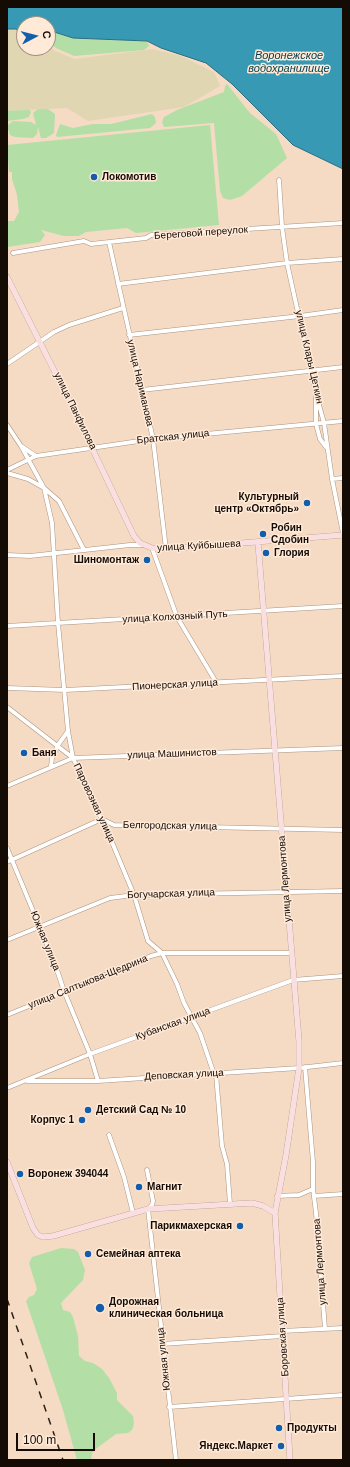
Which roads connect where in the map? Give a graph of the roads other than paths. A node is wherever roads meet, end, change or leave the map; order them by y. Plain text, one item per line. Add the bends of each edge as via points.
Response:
1 (279, 180) dead end
2 (343, 224) edge
3 (282, 227) junction
4 (109, 242) junction
5 (13, 253) dead end
6 (343, 259) edge
7 (287, 264) junction
8 (7, 277) edge
9 (118, 284) junction
10 (123, 308) junction
11 (343, 310) edge
12 (300, 316) junction
13 (129, 335) junction
14 (41, 342) junction
15 (7, 364) edge
16 (343, 366) edge
17 (312, 370) junction
18 (142, 390) junction
19 (316, 394) junction
20 (343, 421) edge
21 (324, 423) junction
22 (7, 424) edge
23 (316, 424) junction
24 (153, 439) junction
25 (21, 446) junction
26 (93, 448) junction
27 (328, 449) junction
28 (36, 456) junction
29 (27, 460) junction
30 (7, 472) edge
31 (343, 478) edge
32 (332, 479) junction
33 (44, 488) junction
34 (343, 534) edge
35 (134, 536) junction
36 (258, 543) junction
37 (130, 545) junction
38 (143, 545) junction
39 (152, 548) junction
40 (166, 549) junction
41 (84, 550) junction
42 (54, 554) junction
43 (7, 555) edge
44 (343, 606) edge
45 (264, 611) junction
46 (177, 617) junction
47 (58, 623) junction
48 (7, 626) edge
49 (343, 676) edge
50 (270, 680) junction
51 (216, 682) junction
52 (7, 688) edge
53 (65, 690) junction
54 (7, 707) edge
55 (68, 731) junction
56 (58, 745) junction
57 (343, 748) edge
58 (276, 751) junction
59 (73, 758) junction
60 (51, 766) junction
61 (7, 786) edge
62 (102, 819) junction
63 (114, 825) junction
64 (282, 829) junction
65 (343, 830) edge
66 (109, 835) junction
67 (7, 848) edge
68 (12, 860) junction
69 (7, 862) edge
70 (286, 891) junction
71 (343, 891) edge
72 (134, 895) junction
73 (40, 927) junction
74 (7, 940) edge
75 (291, 952) junction
76 (162, 953) junction
77 (343, 976) edge
78 (294, 980) junction
79 (64, 992) junction
80 (7, 1015) edge
81 (193, 1016) junction
82 (90, 1054) junction
83 (343, 1063) edge
84 (305, 1067) junction
85 (299, 1068) junction
86 (215, 1074) junction
87 (98, 1080) junction
88 (24, 1081) junction
89 (7, 1088) edge
90 (109, 1135) dead end
91 (7, 1162) edge
92 (147, 1170) dead end
93 (313, 1189) junction
94 (343, 1194) edge
95 (277, 1196) junction
96 (314, 1196) junction
97 (230, 1204) junction
98 (148, 1209) junction
99 (133, 1213) junction
100 (275, 1213) junction
101 (343, 1328) edge
102 (325, 1329) junction
103 (282, 1333) junction
104 (162, 1344) junction
105 (343, 1395) edge
106 (287, 1400) junction
107 (169, 1407) junction
108 (176, 1460) edge
109 (290, 1460) edge

1 - 3 street, улица Клары Цеткин
2 - 3 street, Береговой переулок
3 - 4 street, Береговой переулок via 151,235 146,238
3 - 7 street, улица Клары Цеткин
4 - 5 street, Береговой переулок via 91,244 84,241
4 - 9 street, улица Нариманова
6 - 7 street
7 - 9 street
7 - 12 street, улица Клары Цеткин
8 - 14 street, улица Панфилова
9 - 10 street, улица Нариманова
10 - 13 street, улица Нариманова
10 - 14 street via 69,325
11 - 12 street
12 - 13 street
12 - 17 street, улица Клары Цеткин
13 - 18 street, улица Нариманова
14 - 15 street
14 - 26 street, улица Панфилова
16 - 17 street
17 - 18 street
17 - 19 street, улица Клары Цеткин
18 - 24 street, улица Нариманова
19 - 21 street, улица Клары Цеткин
19 - 23 street
20 - 21 street, Братская улица
21 - 23 street, Братская улица
21 - 27 street, улица Клары Цеткин
22 - 25 street, Паровозная улица
23 - 24 street, Братская улица
23 - 27 street via 320,439
24 - 26 street, Братская улица
24 - 40 street, улица Нариманова
25 - 28 street
25 - 29 street, Паровозная улица
26 - 28 street, Братская улица
26 - 35 street, улица Панфилова
27 - 32 street, улица Клары Цеткин
28 - 29 street, Братская улица
29 - 30 street, Братская улица
29 - 33 street, Паровозная улица
30 - 33 street
31 - 32 street
32 - 34 street, улица Клары Цеткин
33 - 41 street via 59,501
33 - 42 street, Паровозная улица via 52,523
34 - 36 street, улица Куйбышева
35 - 37 street
35 - 38 street, улица Панфилова
36 - 40 street, улица Куйбышева
36 - 45 street, улица Лермонтова
37 - 38 street, улица Куйбышева
37 - 41 street, улица Куйбышева
38 - 39 street, улица Куйбышева
39 - 40 street, улица Куйбышева
39 - 46 street
41 - 42 street, улица Куйбышева
42 - 43 street, улица Куйбышева
42 - 47 street, Паровозная улица
44 - 45 street, улица Колхозный Путь
45 - 46 street, улица Колхозный Путь
45 - 50 street, улица Лермонтова
46 - 47 street, улица Колхозный Путь
46 - 51 street
47 - 48 street, улица Колхозный Путь
47 - 53 street, Паровозная улица
49 - 50 street, Пионерская улица
50 - 51 street, Пионерская улица
50 - 58 street, улица Лермонтова
51 - 53 street, Пионерская улица
52 - 53 street, Пионерская улица
53 - 55 street, Паровозная улица
54 - 56 street
55 - 56 street
55 - 59 street, Паровозная улица
56 - 59 street
56 - 60 street
57 - 58 street, улица Машинистов
58 - 59 street, улица Машинистов
58 - 64 street, улица Лермонтова
59 - 60 street, улица Машинистов
59 - 62 street, Паровозная улица
60 - 61 street, улица Машинистов
62 - 63 street, Белгородская улица
62 - 66 street, Паровозная улица
62 - 68 street
63 - 64 street, Белгородская улица
63 - 66 street
64 - 65 street, Белгородская улица
64 - 70 street, улица Лермонтова
66 - 72 street, Паровозная улица
67 - 68 street, Южная улица
68 - 69 street
68 - 73 street, Южная улица
70 - 71 street, Богучарская улица
70 - 72 street, Богучарская улица
70 - 75 street, улица Лермонтова
72 - 73 street, Богучарская улица via 110,898
72 - 76 street, Паровозная улица via 148,941
73 - 74 street, Богучарская улица
73 - 79 street, Южная улица
75 - 76 street, улица Салтыкова-Щедрина
75 - 78 street, улица Лермонтова
76 - 79 street, улица Салтыкова-Щедрина
76 - 81 street, Паровозная улица via 184,1003
77 - 78 street, Кубанская улица
78 - 81 street, Кубанская улица
78 - 85 street, улица Лермонтова
79 - 80 street, улица Салтыкова-Щедрина
79 - 82 street, Южная улица
81 - 82 street, Кубанская улица
81 - 86 street, Паровозная улица
82 - 87 street, Южная улица
82 - 88 street, Кубанская улица
83 - 84 street, Деповская улица
84 - 85 street, Деповская улица
84 - 93 street, улица Лермонтова
85 - 86 street, Деповская улица
85 - 95 street, улица Лермонтова
86 - 87 street, Деповская улица
86 - 97 street, Паровозная улица
87 - 88 street, Деповская улица
88 - 89 street, Кубанская улица
90 - 99 street
91 - 99 street via 33,1228 40,1236 53,1236
92 - 98 street, Южная улица via 153,1201
93 - 95 street via 299,1195
93 - 96 street, улица Лермонтова
94 - 96 street
95 - 100 street, улица Лермонтова
96 - 102 street, улица Лермонтова
97 - 98 street
97 - 100 street via 257,1204
98 - 99 street
98 - 104 street, Южная улица
100 - 103 street, Боровская улица
101 - 102 street
102 - 103 street
103 - 104 street
103 - 106 street, Боровская улица
104 - 107 street, Южная улица
105 - 106 street
106 - 107 street
106 - 109 street, Боровская улица
107 - 108 street, Южная улица

